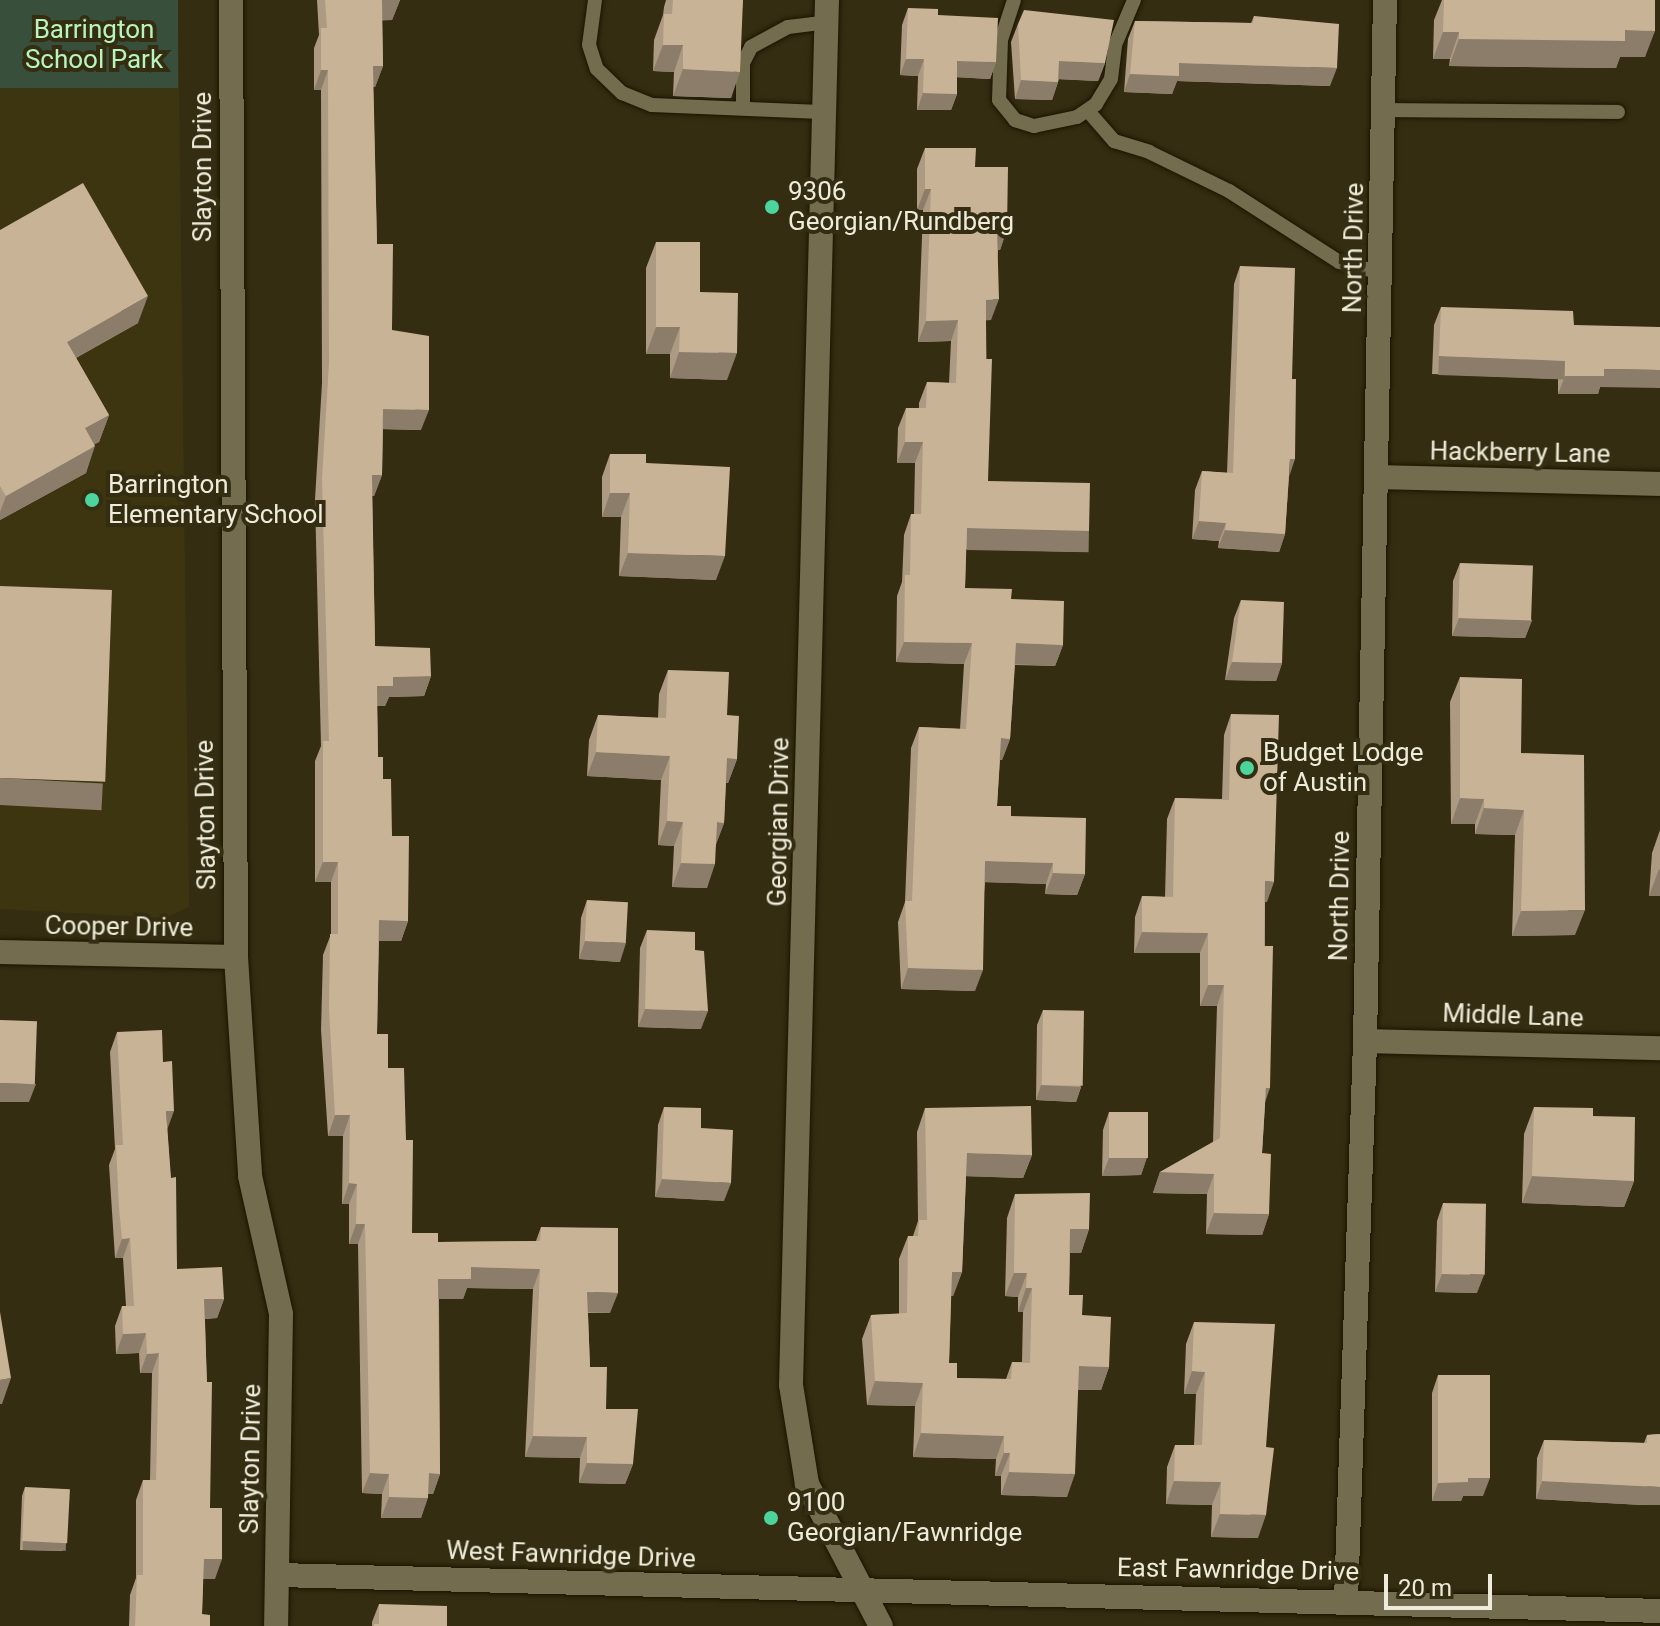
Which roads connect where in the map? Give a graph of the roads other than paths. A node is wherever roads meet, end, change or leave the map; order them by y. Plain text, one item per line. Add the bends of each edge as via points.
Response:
1 (231, 0) edge
2 (595, 0) edge
3 (1014, 0) edge
4 (1134, 0) edge
5 (1385, 0) edge
6 (827, 11) edge
7 (743, 107) junction
8 (1385, 110) junction
9 (1088, 111) junction
10 (821, 112) junction
11 (1618, 112) dead end
12 (1382, 273) junction
13 (1378, 477) junction
14 (1660, 484) edge
15 (0, 952) edge
16 (236, 957) junction
17 (1365, 1041) junction
18 (1660, 1048) edge
19 (278, 1575) junction
20 (863, 1591) junction
21 (1346, 1600) junction
22 (1660, 1611) edge
23 (276, 1626) edge
24 (881, 1626) edge

1 - 16 street, Slayton Drive
2 - 7 lane via 589,45 597,69 622,93 652,105
3 - 9 lane via 1000,49 999,100 1004,110 1034,126
4 - 9 lane via 1115,45 1111,79
5 - 8 street, North Drive
6 - 7 lane via 751,47 743,63
6 - 10 street, Georgian Drive
7 - 10 lane
8 - 11 lane
8 - 12 street, North Drive
9 - 12 lane via 1114,141 1229,191 1339,262
10 - 20 street, Georgian Drive via 791,1385 807,1484
12 - 13 street, North Drive
13 - 14 street, Hackberry Lane
13 - 17 street, North Drive
15 - 16 street, Cooper Drive
16 - 19 street, Slayton Drive via 250,1176 281,1314
17 - 18 street, Middle Lane
17 - 21 street, North Drive
19 - 20 street, West Fawnridge Drive
19 - 23 street, Slayton Drive
20 - 21 street, East Fawnridge Drive
20 - 24 street, Georgian Drive
21 - 22 street, East Fawnridge Drive

